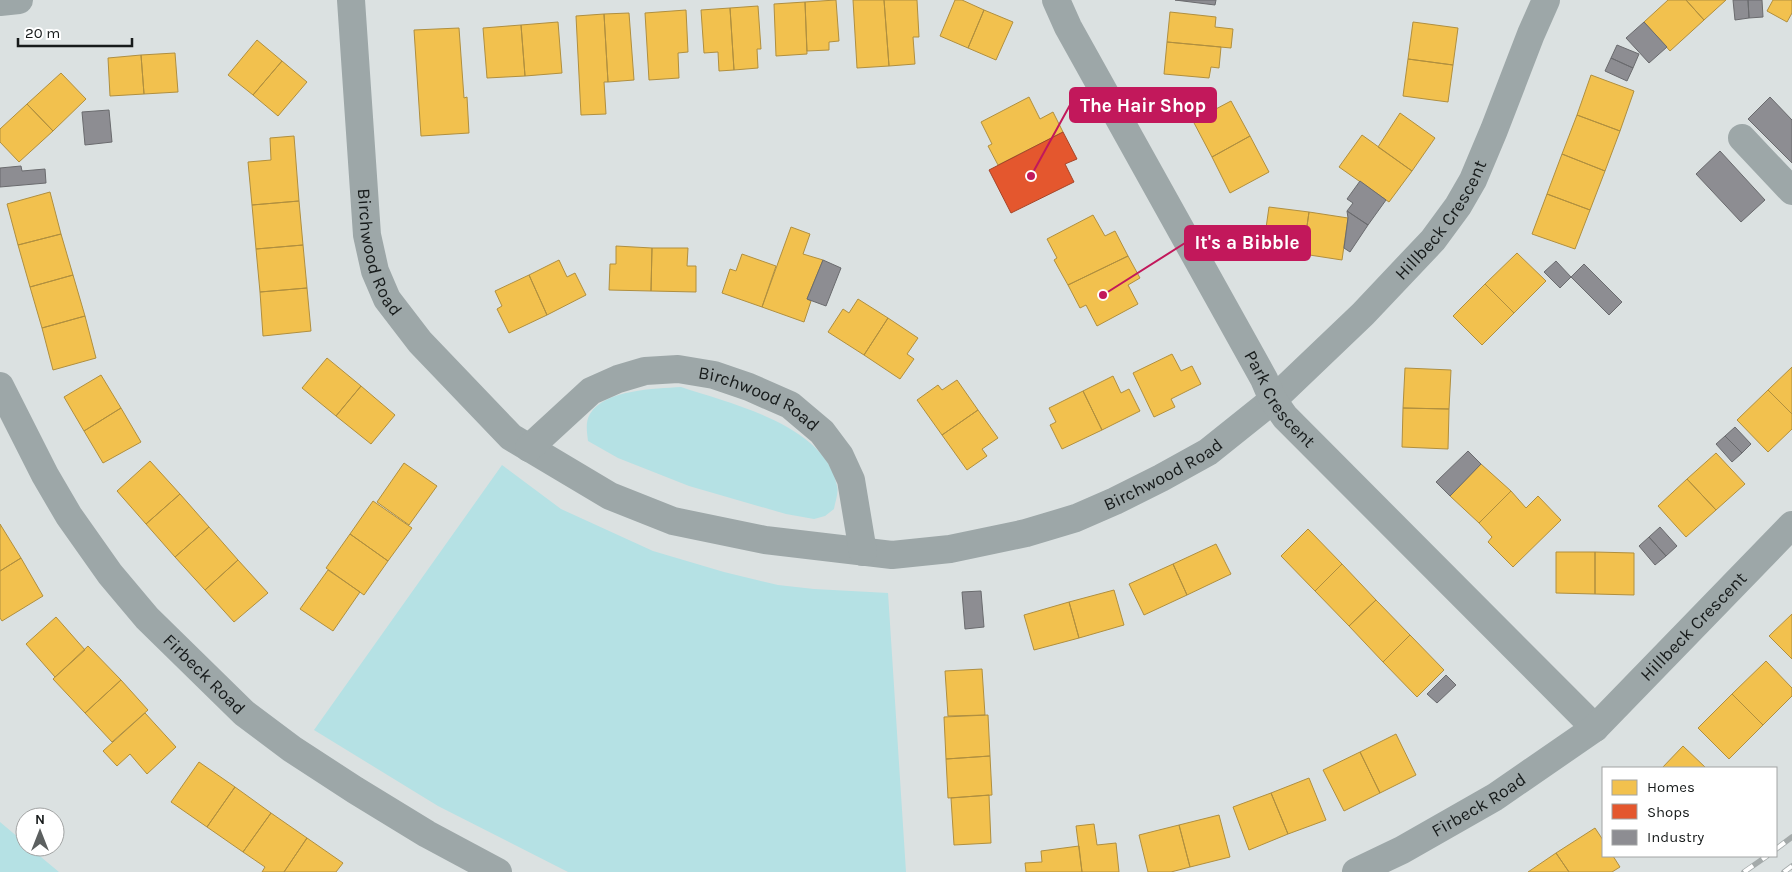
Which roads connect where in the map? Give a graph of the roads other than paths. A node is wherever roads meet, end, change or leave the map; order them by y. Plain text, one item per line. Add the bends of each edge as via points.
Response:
1 (19, 0) edge
2 (351, 0) edge
3 (1056, 0) edge
4 (1546, 0) edge
5 (0, 2) edge
6 (1742, 138) dead end
7 (1792, 191) edge
8 (0, 386) edge
9 (1274, 400) junction
10 (529, 448) junction
11 (1792, 525) edge
12 (863, 552) junction
13 (1595, 728) junction
14 (498, 872) edge
15 (1356, 872) edge

1 - 5 street
2 - 10 street, Birchwood Road via 368,235 376,271 387,299 420,342 511,438
3 - 9 street, Park Crescent
4 - 9 street, Hillbeck Crescent via 1473,180 1458,206 1433,240 1363,314
6 - 7 street
8 - 14 street, Firbeck Road via 45,475 110,574 147,618 244,713 292,749 426,834
9 - 12 street, Birchwood Road via 1208,452 1076,518 1026,533 950,549 892,555
9 - 13 street, Park Crescent via 1285,417
10 - 12 street, Birchwood Road via 610,496 673,521 765,540
10 - 12 street, Birchwood Road via 591,391 618,379 645,371 678,369 714,375 790,405 822,432 840,456 851,480
11 - 13 street, Hillbeck Crescent
13 - 15 street, Firbeck Road via 1495,797

